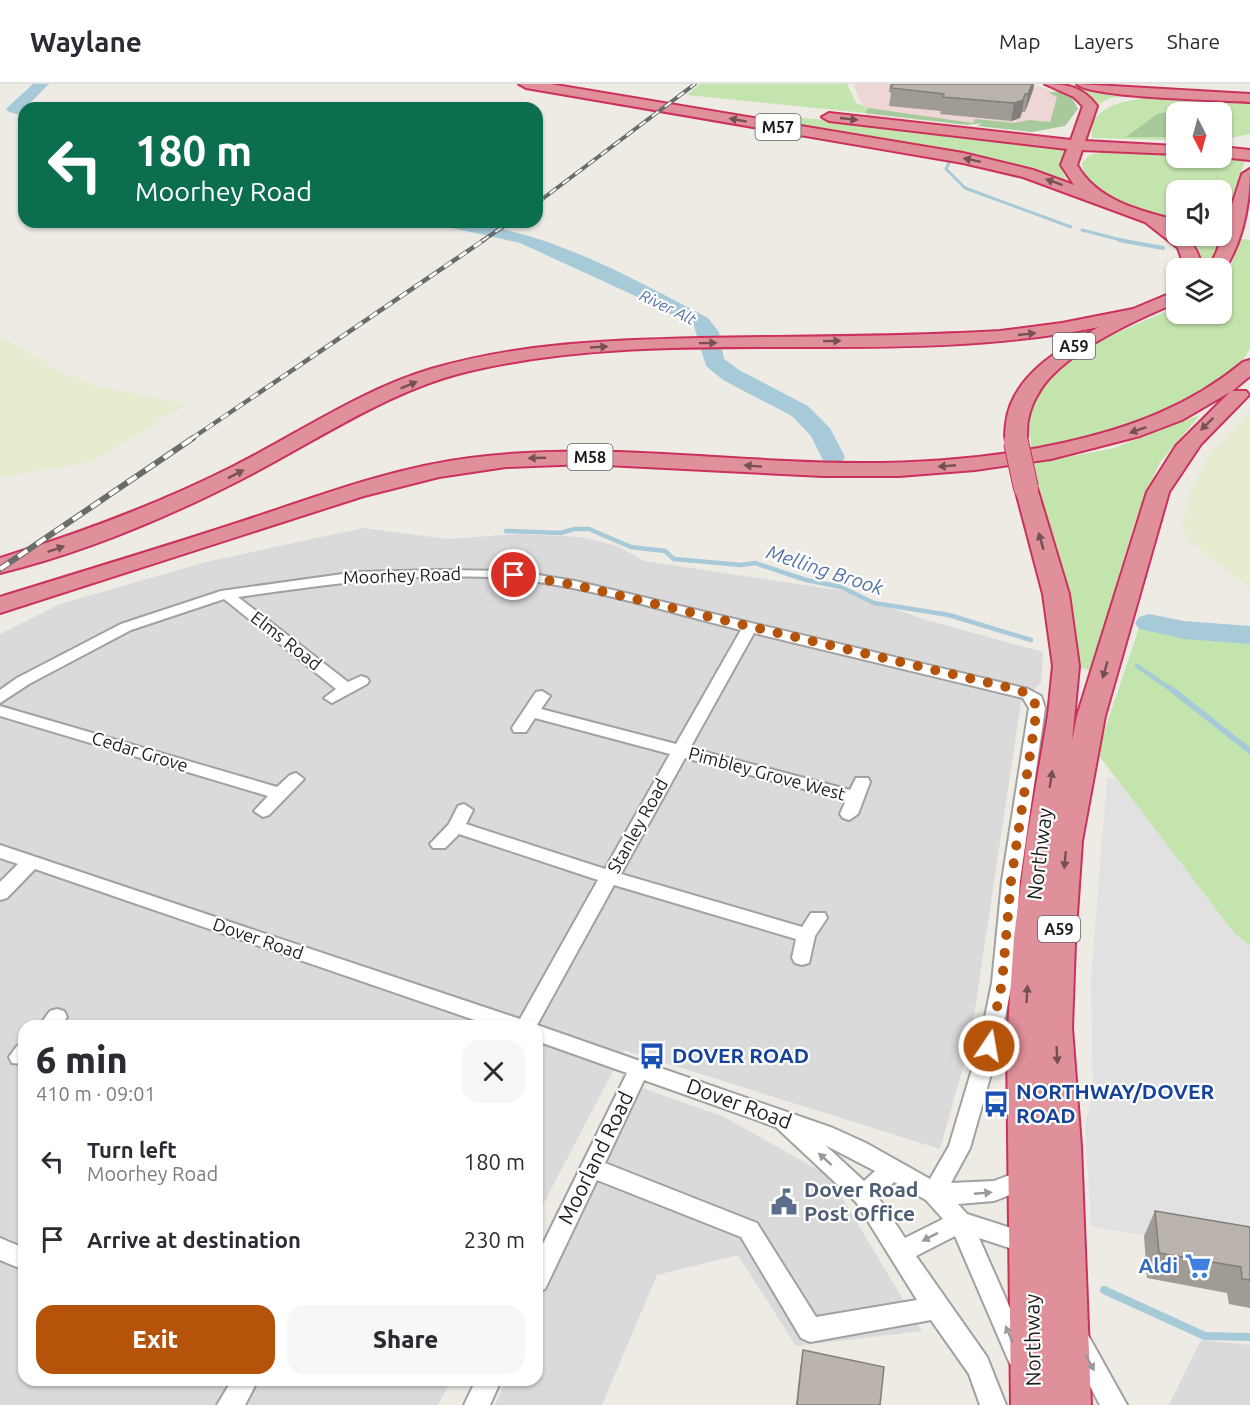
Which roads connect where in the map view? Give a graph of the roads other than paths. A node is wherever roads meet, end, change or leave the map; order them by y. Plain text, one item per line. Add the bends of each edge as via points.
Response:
1 (526, 84) edge
2 (585, 84) edge
3 (1052, 84) edge
4 (1084, 84) edge
5 (1250, 88) edge
6 (1198, 93) junction
7 (1250, 98) edge
8 (759, 109) dead end
9 (814, 116) dead end
10 (1086, 118) junction
11 (981, 134) junction
12 (1030, 135) junction
13 (1250, 140) edge
14 (1232, 142) edge
15 (1166, 143) edge
16 (1074, 148) junction
17 (1166, 150) edge
18 (1232, 151) edge
19 (1250, 151) edge
20 (1232, 153) edge
21 (1250, 155) edge
22 (1250, 174) edge
23 (1119, 207) junction
24 (1146, 217) junction
25 (1166, 222) edge
26 (1237, 229) edge
27 (1250, 235) edge
28 (1191, 258) edge
29 (1222, 258) edge
30 (1166, 300) edge
31 (1136, 314) junction
32 (1250, 366) edge
33 (1250, 385) edge
34 (0, 566) edge
35 (226, 594) junction
36 (0, 605) edge
37 (750, 627) junction
38 (361, 681) dead end
39 (347, 689) junction
40 (542, 696) dead end
41 (1031, 696) joint
42 (0, 698) edge
43 (332, 698) dead end
44 (0, 711) edge
45 (533, 712) junction
46 (520, 728) dead end
47 (680, 751) junction
48 (296, 780) dead end
49 (280, 794) junction
50 (464, 810) dead end
51 (263, 811) dead end
52 (849, 814) dead end
53 (456, 828) junction
54 (439, 844) dead end
55 (0, 851) edge
56 (31, 862) junction
57 (609, 877) junction
58 (0, 893) edge
59 (818, 918) dead end
60 (806, 935) junction
61 (802, 958) dead end
62 (465, 1019) edge
63 (529, 1020) edge
64 (543, 1035) edge
65 (640, 1068) junction
66 (783, 1120) junction
67 (592, 1168) junction
68 (891, 1171) junction
69 (1029, 1178) junction
70 (934, 1193) junction
71 (864, 1195) junction
72 (960, 1222) junction
73 (1047, 1248) junction
74 (0, 1249) edge
75 (901, 1252) junction
76 (18, 1256) edge
77 (543, 1269) edge
78 (936, 1308) junction
79 (1067, 1322) junction
80 (242, 1386) edge
81 (486, 1386) edge
82 (1045, 1399) edge
83 (230, 1405) edge
84 (477, 1405) edge
85 (993, 1405) edge
86 (1114, 1405) edge

23 -> 1 highway, M57 via 1028,173 963,158
2 - 8 highway, M57
3 - 10 highway via 1083,96 1089,103
4 - 6 highway via 1120,90
5 - 6 highway
6 - 7 highway
9 -> 11 highway, M57
10 - 12 highway, M57 via 1067,131
10 - 16 highway
11 - 12 highway, M57
11 - 16 highway, M57
12 - 16 highway, M57
13 - 14 highway
15 - 16 highway
16 - 17 highway via 1087,153 1115,148
16 - 23 highway via 1072,172 1081,184
18 - 19 highway
20 - 21 highway
22 - 26 highway
23 - 24 highway
24 - 25 highway
24 - 28 highway via 1182,241
26 - 27 highway
26 - 29 highway
30 - 31 highway, A59
34 -> 31 highway via 165,508 373,400 436,374 505,357 544,351 675,344 1000,337
69 -> 31 highway, Northway / A59, bridge via 1025,1043 1030,937 1066,666 1056,594 1016,442 1018,412 1034,382 1049,366 1082,342
32 -> 36 highway, M58 via 1204,401 1151,425 1079,447 1005,460 830,470 580,457 512,460 446,469 358,491
33 -> 73 highway, Northway / A59 via 1187,444 1158,492 1081,758 1061,909 1055,1028 1062,1146
35 - 37 street, Moorhey Road via 357,576 514,575 575,585
35 - 39 street, Elms Road
35 - 42 street, Moorhey Road via 126,627 23,681
37 - 41 street, Moorhey Road
37 - 47 street, Stanley Road
38 - 39 street
39 - 43 street
40 - 45 street
41 - 70 street, Northway via 1037,708 1011,881 1002,983 989,1046 959,1148
44 - 49 street, Cedar Grove
45 - 46 street
45 - 47 street, Pimbley Grove West
47 - 52 street, Pimbley Grove West via 859,789
47 - 57 street, Stanley Road
48 - 49 street
49 - 51 street
50 - 53 street
53 - 54 street
53 - 57 street
55 - 56 street, Dover Road
56 - 58 street
56 - 62 street, Dover Road
57 - 60 street
57 - 63 street, Stanley Road
59 - 60 street
60 - 61 street
64 - 65 street, Dover Road
65 - 66 street, Dover Road
65 - 67 street, Moorland Road
66 - 68 street, Dover Road via 858,1150
71 -> 66 street
67 - 77 street, Moorland Road
67 - 78 street via 749,1230 810,1330
68 - 70 street, Dover Road
68 - 71 street
70 -> 69 street, Dover Road via 982,1195 1011,1188
69 - 73 highway, Northway / A59
70 - 72 street, Dover Road
71 - 75 street
72 - 73 street
72 -> 75 street
82 -> 72 street, Dover Road
73 - 79 highway, Northway / A59
73 - 82 highway, Northway / A59
74 - 76 street
75 - 78 street
78 - 85 street via 975,1359 988,1383
79 - 82 highway, Northway / A59
79 -> 86 street
80 - 83 street
81 - 84 street

